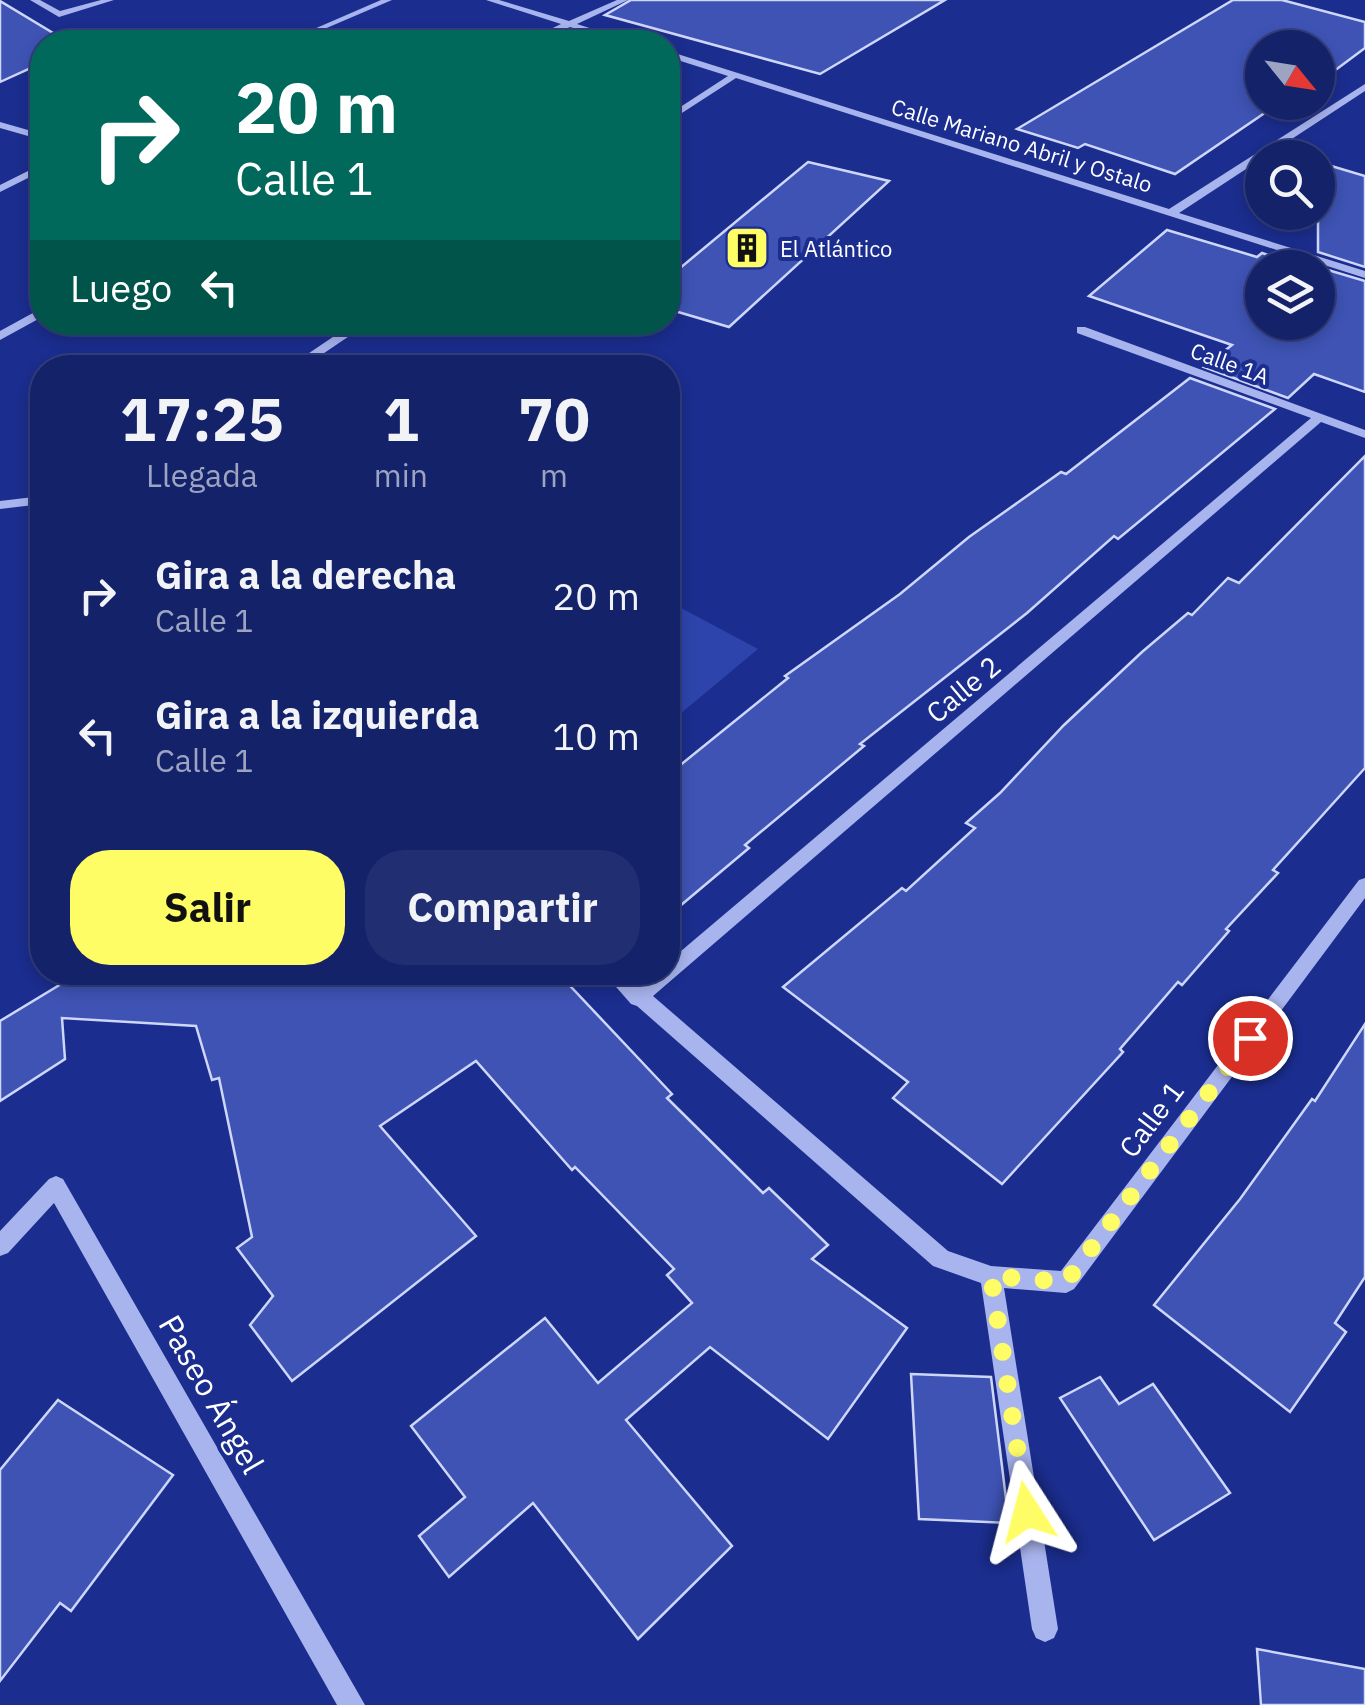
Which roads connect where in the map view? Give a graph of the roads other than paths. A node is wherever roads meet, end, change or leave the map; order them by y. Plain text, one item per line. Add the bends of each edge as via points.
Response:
1 (34, 0) edge
2 (110, 0) edge
3 (388, 0) edge
4 (490, 0) edge
5 (624, 0) edge
6 (567, 24) junction
7 (317, 30) edge
8 (554, 30) edge
9 (588, 30) edge
10 (680, 58) edge
11 (735, 75) junction
12 (1365, 87) edge
13 (680, 111) edge
14 (0, 125) edge
15 (30, 134) edge
16 (30, 173) edge
17 (0, 189) edge
18 (1171, 213) junction
19 (1365, 275) edge
20 (30, 319) edge
21 (1080, 330) dead end
22 (344, 335) edge
23 (0, 336) edge
24 (313, 355) edge
25 (1320, 418) junction
26 (1365, 434) edge
27 (30, 501) edge
28 (0, 505) edge
29 (1365, 885) edge
30 (680, 962) edge
31 (625, 985) edge
32 (653, 985) edge
33 (638, 998) junction
34 (0, 1246) edge
35 (991, 1276) junction
36 (1045, 1630) dead end
37 (352, 1705) edge

1 - 2 street via 59,14
3 - 7 street
4 - 6 street
5 - 6 street
6 - 8 street
6 - 9 street
10 - 11 street, Calle Mariano Abril y Ostalo
11 - 13 street
11 - 18 street, Calle Mariano Abril y Ostalo
12 - 18 street
14 - 15 street
16 - 17 street
18 - 19 street, Calle Mariano Abril y Ostalo
20 - 23 street
21 - 25 street, Calle 1A
22 - 24 street
25 - 26 street, Calle 1A
25 - 30 street, Calle 2
27 - 28 street
29 - 35 street, Calle 1 via 1066,1282
31 - 33 street, Calle 1
32 - 33 street, Calle 2
33 - 35 street, Calle 1 via 942,1259
34 - 37 street, Paseo Ángel via 56,1186
35 - 36 street

